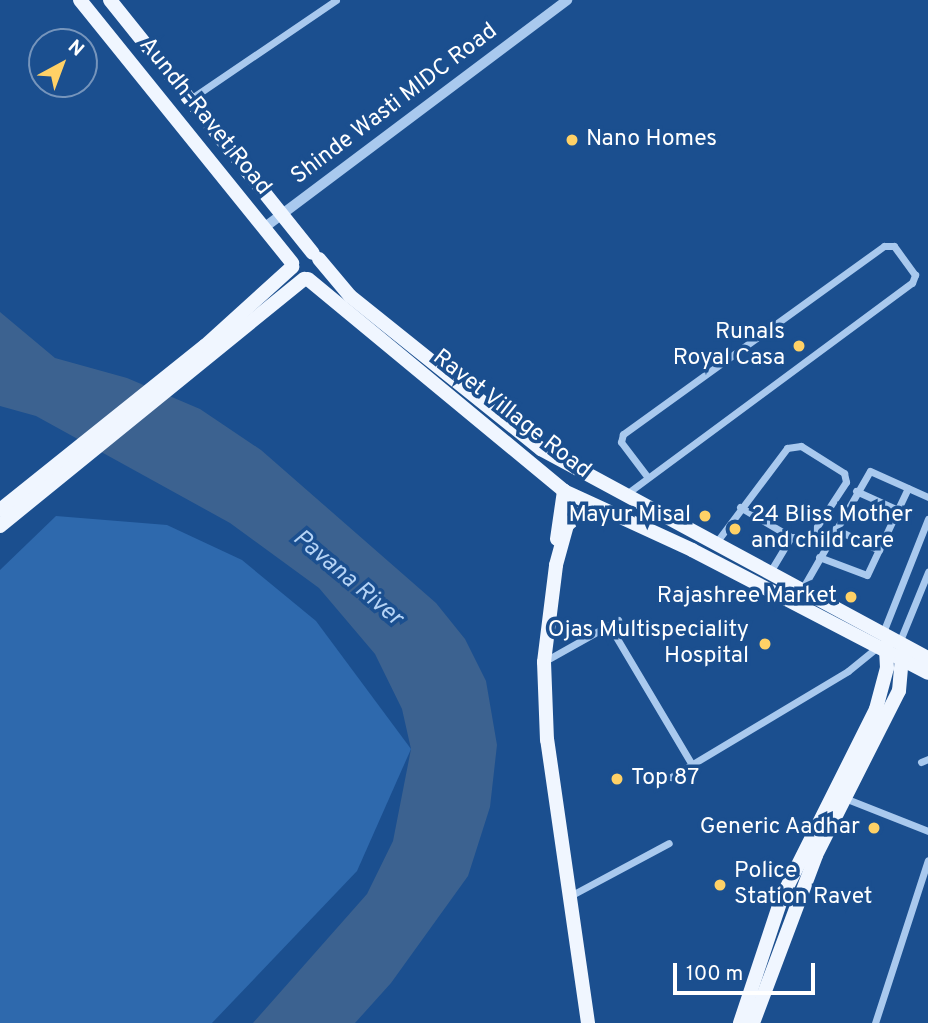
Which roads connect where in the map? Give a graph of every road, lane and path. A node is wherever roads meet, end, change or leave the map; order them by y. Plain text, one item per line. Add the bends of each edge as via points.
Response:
1 (80, 0) edge
2 (110, 0) edge
3 (336, 0) edge
4 (567, 0) edge
5 (192, 98) junction
6 (281, 216) junction
7 (265, 227) junction
8 (316, 256) junction
9 (292, 265) junction
10 (306, 279) junction
11 (209, 351) junction
12 (567, 464) junction
13 (646, 475) junction
14 (561, 488) junction
15 (908, 488) junction
16 (856, 491) junction
17 (621, 495) junction
18 (928, 497) edge
19 (740, 507) junction
20 (605, 509) junction
21 (0, 510) edge
22 (898, 510) junction
23 (928, 519) edge
24 (0, 526) edge
25 (835, 529) junction
26 (791, 537) junction
27 (715, 545) junction
28 (879, 550) junction
29 (819, 557) junction
30 (556, 565) junction
31 (928, 572) edge
32 (769, 574) junction
33 (800, 592) junction
34 (618, 620) dead end
35 (609, 625) junction
36 (886, 645) junction
37 (928, 658) edge
38 (905, 661) junction
39 (544, 662) junction
40 (928, 673) edge
41 (928, 759) edge
42 (928, 764) edge
43 (692, 765) junction
44 (671, 777) dead end
45 (838, 795) junction
46 (928, 831) edge
47 (669, 843) dead end
48 (928, 860) edge
49 (570, 896) junction
50 (584, 1020) edge
51 (740, 1023) edge
52 (753, 1023) edge
53 (875, 1023) edge

1 - 7 main road, Aundh-Ravet Road
2 - 5 main road, Aundh-Ravet Road
3 - 5 street
4 - 6 street, Shinde Wasti MIDC Road
5 - 6 main road, Aundh-Ravet Road
6 - 7 street, Shinde Wasti MIDC Road
6 - 8 main road, Aundh-Ravet Road
7 - 9 main road, Aundh-Ravet Road
8 - 9 main road via 300,253
8 - 10 main road via 319,272
8 - 12 main road, Ravet Village Road via 350,296 422,356 508,425
9 - 10 main road, Aundh-Ravet Road
9 - 11 main road
10 - 11 main road
10 - 14 main road, Ravet Village Road
11 - 21 main road
11 - 24 main road
12 - 14 main road via 554,478
12 - 17 main road, Ravet Village Road
13 - 13 street via 621,442 623,434 884,246 894,246 915,275 912,283
13 - 17 street
14 - 20 main road, Ravet Village Road
14 - 30 main road
15 - 16 street via 870,471
15 - 18 street
15 - 22 street
16 - 22 street
16 - 25 street
17 - 20 main road via 618,503
17 - 27 main road, Ravet Village Road
19 - 26 street
19 - 26 street via 787,448 801,446 847,478 810,537
19 - 27 street
20 - 30 main road via 569,522
20 - 36 main road, Ravet Village Road
22 - 28 street
23 - 36 street
25 - 28 street
25 - 29 street
26 - 32 street
27 - 32 main road, Ravet Village Road
28 - 29 street via 863,577
29 - 33 street
30 - 39 main road
31 - 36 street
32 - 33 main road, Ravet Village Road
33 - 36 main road, Ravet Village Road
34 - 35 street
35 - 39 street
35 - 43 street
36 - 37 main road, Ravet Village Road
36 - 38 main road
36 - 43 street
36 - 45 main road via 876,709
38 - 40 main road
38 - 45 main road via 892,708
39 - 49 main road via 547,740
41 - 42 street via 921,762
43 - 44 street
45 - 46 street
45 - 51 main road via 782,897
45 - 52 main road
47 - 49 street
48 - 53 street
49 - 50 main road

